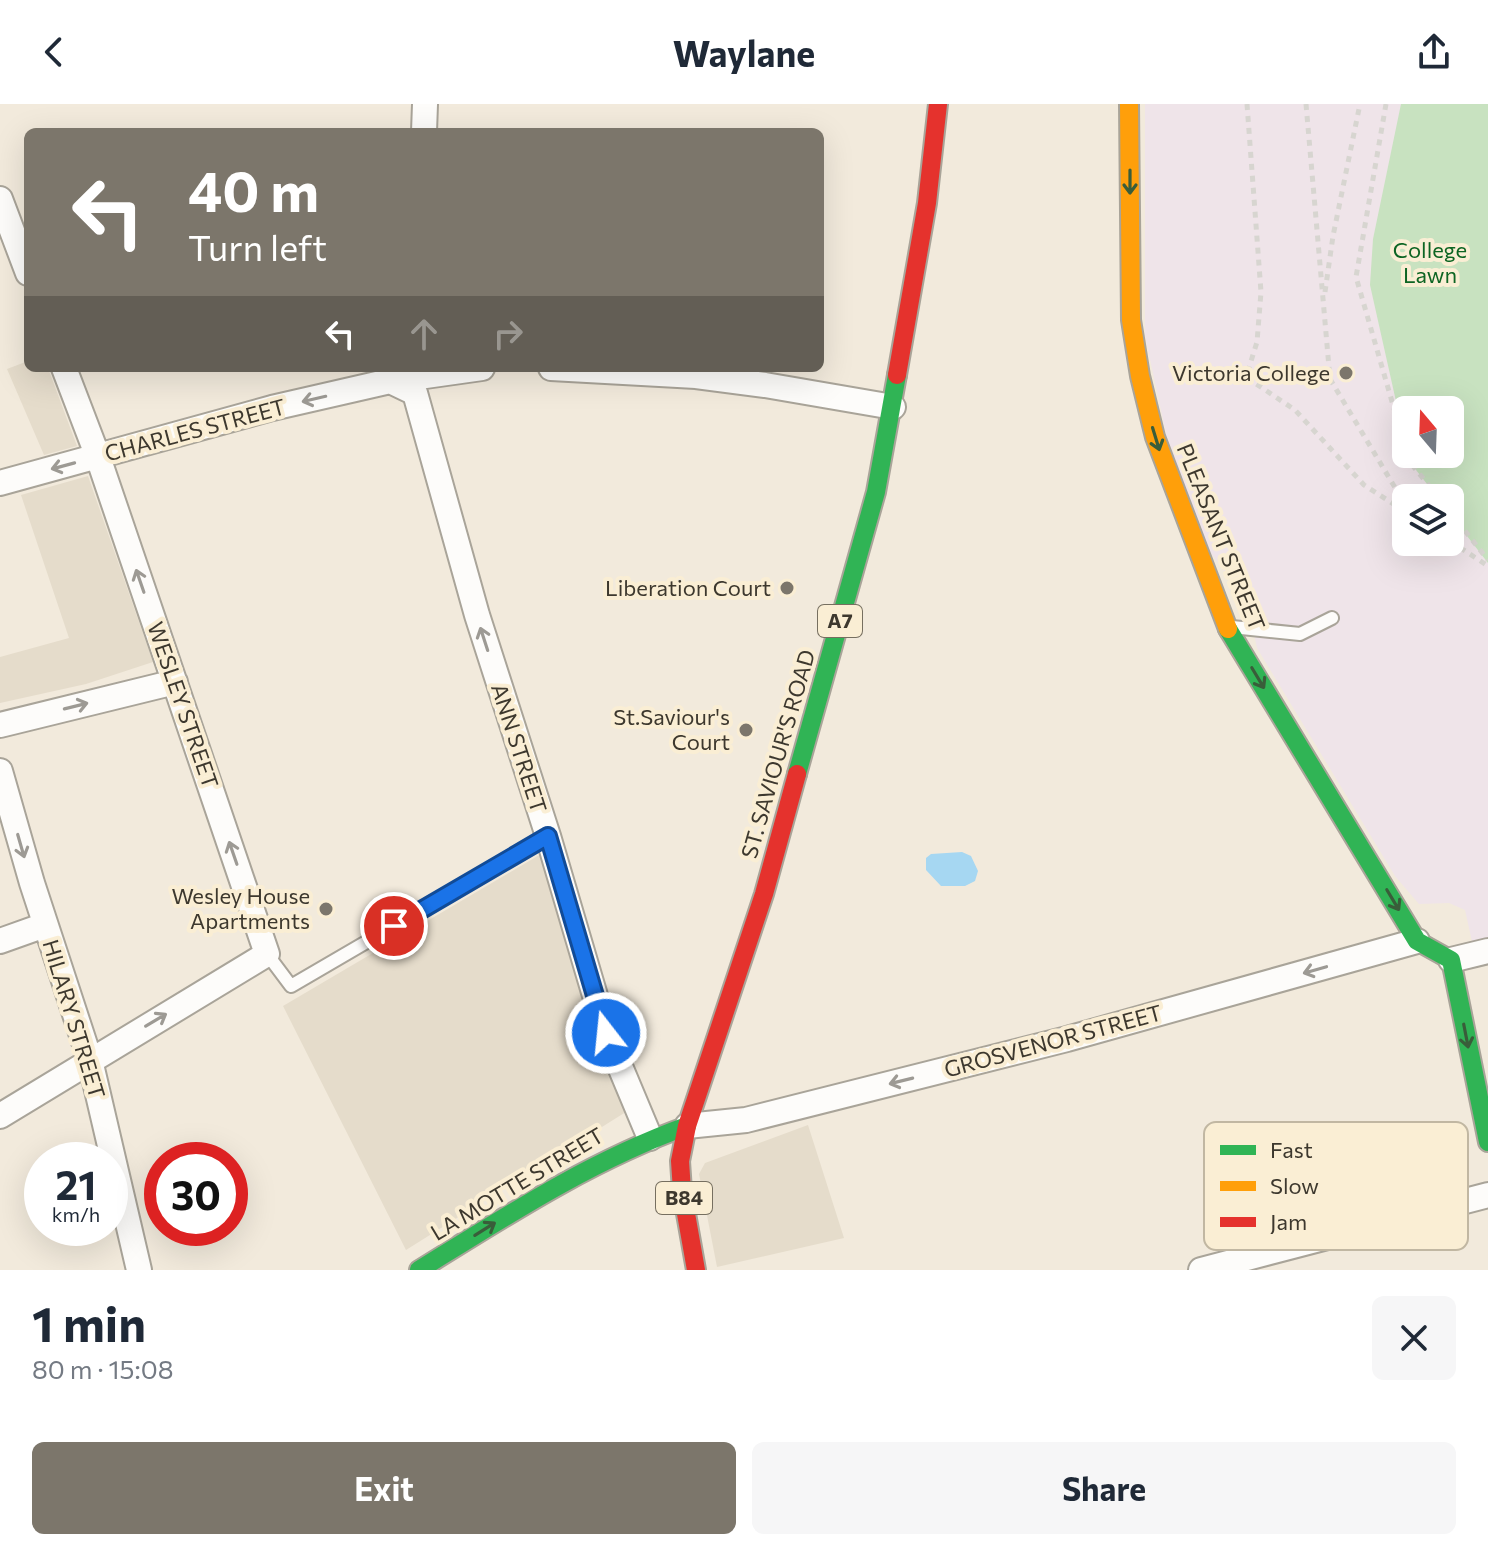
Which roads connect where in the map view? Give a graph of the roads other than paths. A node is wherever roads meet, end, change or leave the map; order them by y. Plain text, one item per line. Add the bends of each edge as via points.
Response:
1 (425, 104) edge
2 (938, 104) edge
3 (1129, 104) edge
4 (424, 128) edge
5 (1, 207) edge
6 (24, 263) edge
7 (66, 372) edge
8 (431, 372) edge
9 (624, 372) edge
10 (393, 375) edge
11 (893, 407) junction
12 (98, 457) junction
13 (0, 483) edge
14 (1332, 618) dead end
15 (1226, 626) junction
16 (175, 682) junction
17 (0, 725) edge
18 (0, 771) edge
19 (548, 836) junction
20 (45, 925) junction
21 (0, 941) edge
22 (1417, 941) junction
23 (1488, 951) edge
24 (267, 954) junction
25 (1451, 960) junction
26 (90, 1060) junction
27 (0, 1116) edge
28 (687, 1126) junction
29 (650, 1138) junction
30 (1488, 1142) edge
31 (1488, 1195) edge
32 (1468, 1200) edge
33 (1278, 1250) edge
34 (139, 1270) edge
35 (419, 1270) edge
36 (696, 1270) edge
37 (1201, 1270) edge

1 - 4 street
2 - 11 main road, ST. SAVIOUR'S ROAD / A7
3 -> 15 main road, PLEASANT STREET via 1131,320 1140,376 1169,479
5 - 6 street
7 - 12 street, WESLEY STREET
8 - 10 street, CHARLES STREET
9 - 11 street via 696,376
10 -> 12 street, CHARLES STREET
19 -> 10 street, ANN STREET via 450,543 415,393
11 - 28 main road, ST. SAVIOUR'S ROAD / A7 via 876,492 764,894
12 -> 13 street, CHARLES STREET
16 -> 12 street, WESLEY STREET
14 - 15 lane via 1300,634
15 -> 22 main road, PLEASANT STREET
17 -> 16 street
24 -> 16 street, WESLEY STREET
18 -> 20 street, HILARY STREET via 25,885
19 - 24 lane via 291,986
19 - 29 street, ANN STREET via 606,1033
20 - 21 street
20 - 26 street, HILARY STREET
22 - 25 main road
22 -> 28 street, GROSVENOR STREET via 1067,1039 746,1120
23 - 25 street
26 -> 24 street via 247,974
25 -> 30 main road
26 - 27 street
26 - 34 street, HILARY STREET
28 - 29 main road, LA MOTTE STREET
28 - 36 main road, B84 via 680,1161
35 -> 29 main road, LA MOTTE STREET via 579,1172
31 - 32 street
33 - 37 street

